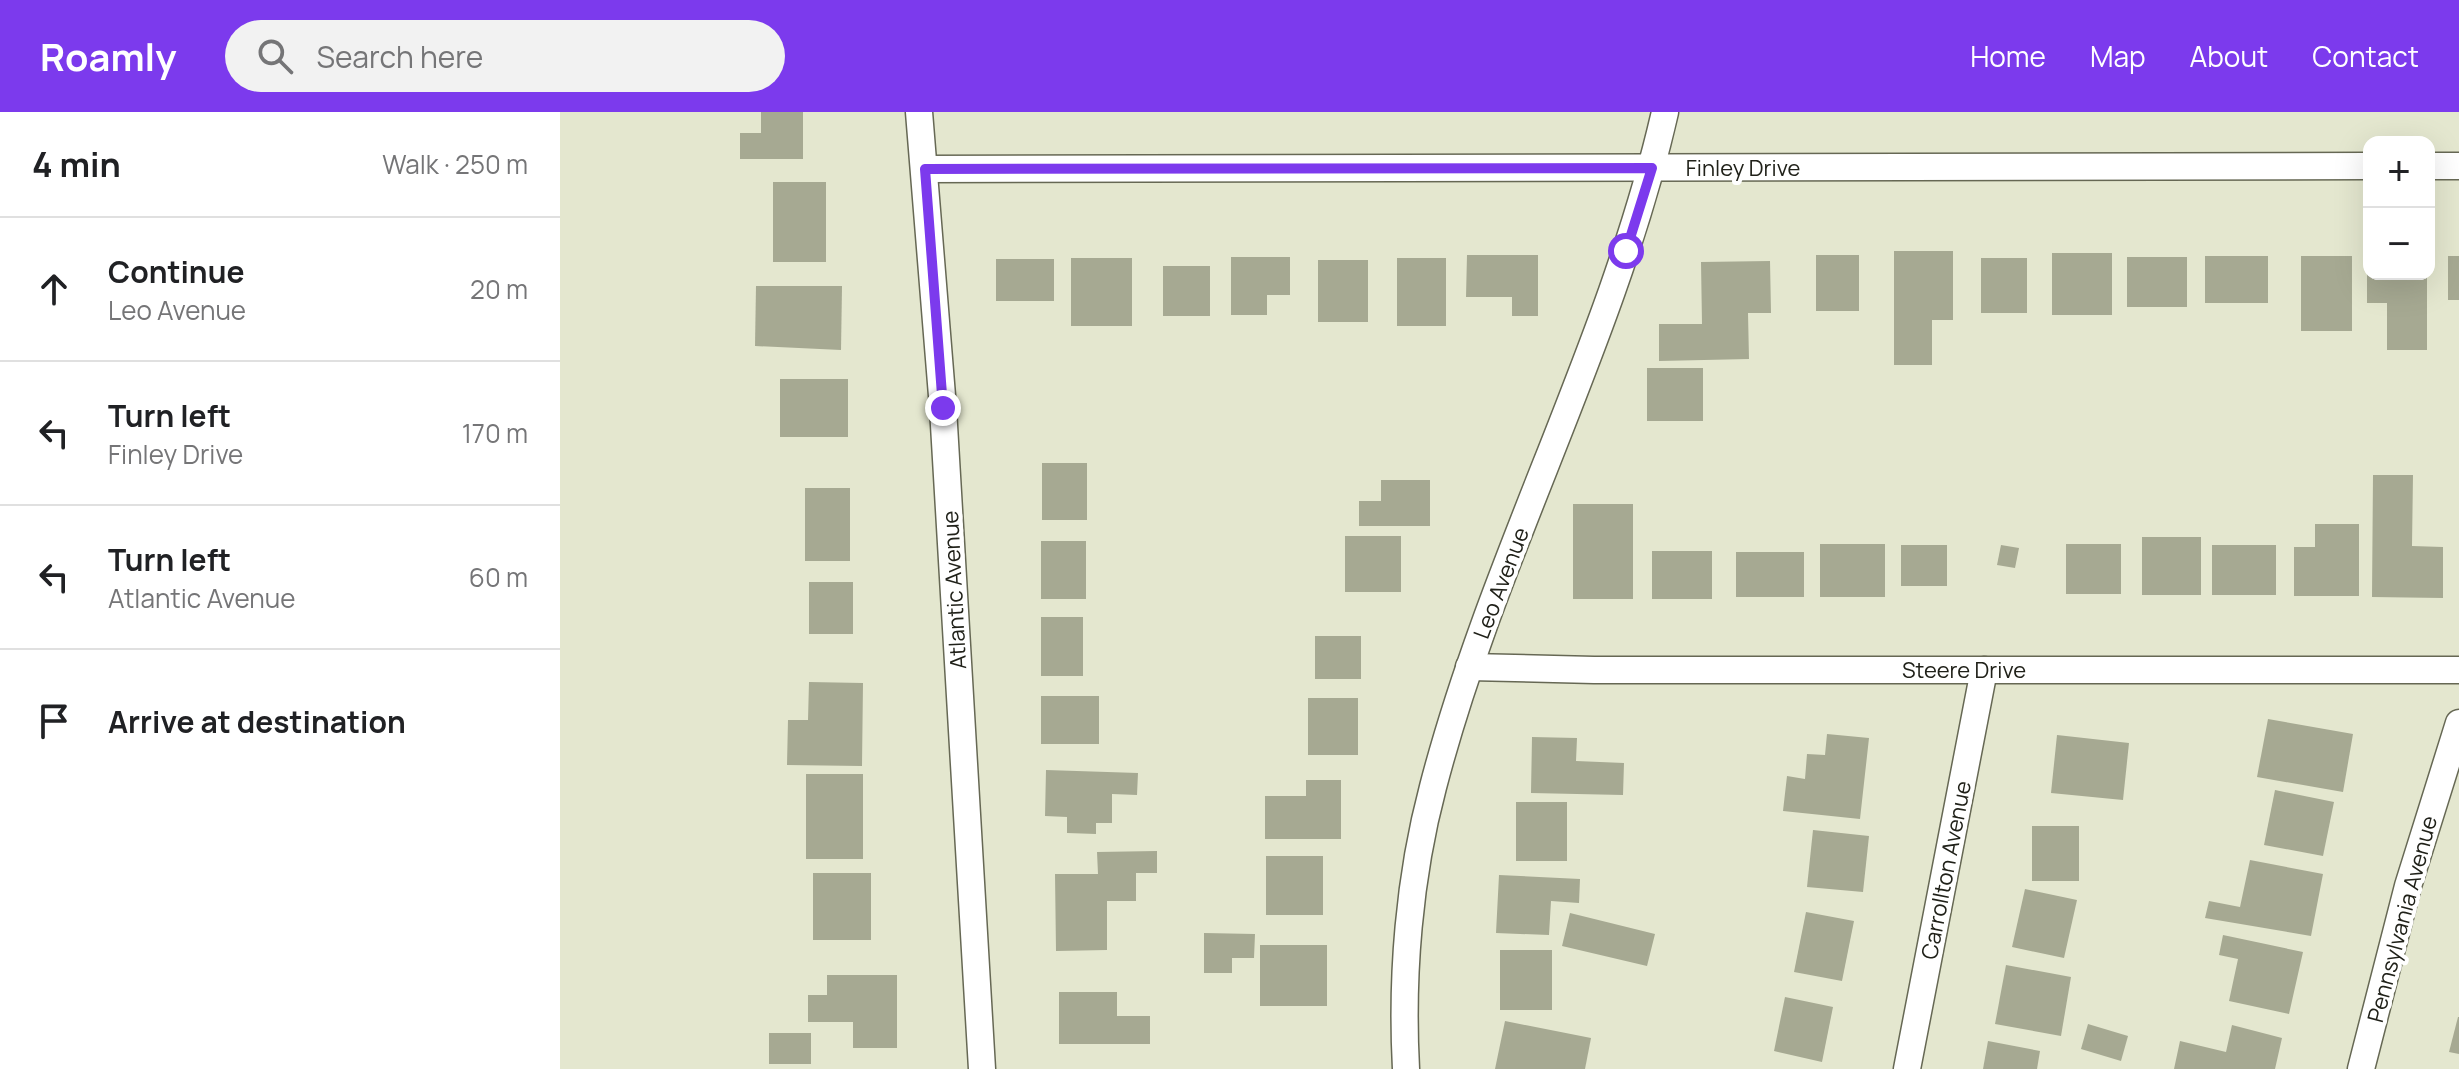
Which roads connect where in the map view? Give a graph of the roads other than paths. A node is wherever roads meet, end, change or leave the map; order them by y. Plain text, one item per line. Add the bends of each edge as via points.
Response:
1 (919, 112) edge
2 (1665, 112) edge
3 (2363, 166) edge
4 (2435, 166) edge
5 (2459, 166) edge
6 (1652, 168) junction
7 (925, 169) junction
8 (1469, 667) junction
9 (1984, 670) junction
10 (2459, 670) edge
11 (2459, 723) edge
12 (982, 1069) edge
13 (1406, 1069) edge
14 (1907, 1069) edge
15 (2361, 1069) edge

1 - 7 street, Atlantic Avenue
2 - 6 street, Leo Avenue
3 - 6 street, Finley Drive
4 - 5 street
6 - 7 street, Finley Drive
6 - 8 street, Leo Avenue via 1626,251
7 - 12 street, Atlantic Avenue
8 - 9 street, Steere Drive
8 - 13 street, Leo Avenue via 1432,790 1414,889 1405,989
9 - 10 street, Steere Drive
9 - 14 street, Carrollton Avenue
11 - 15 street, Pennsylvania Avenue via 2408,886

